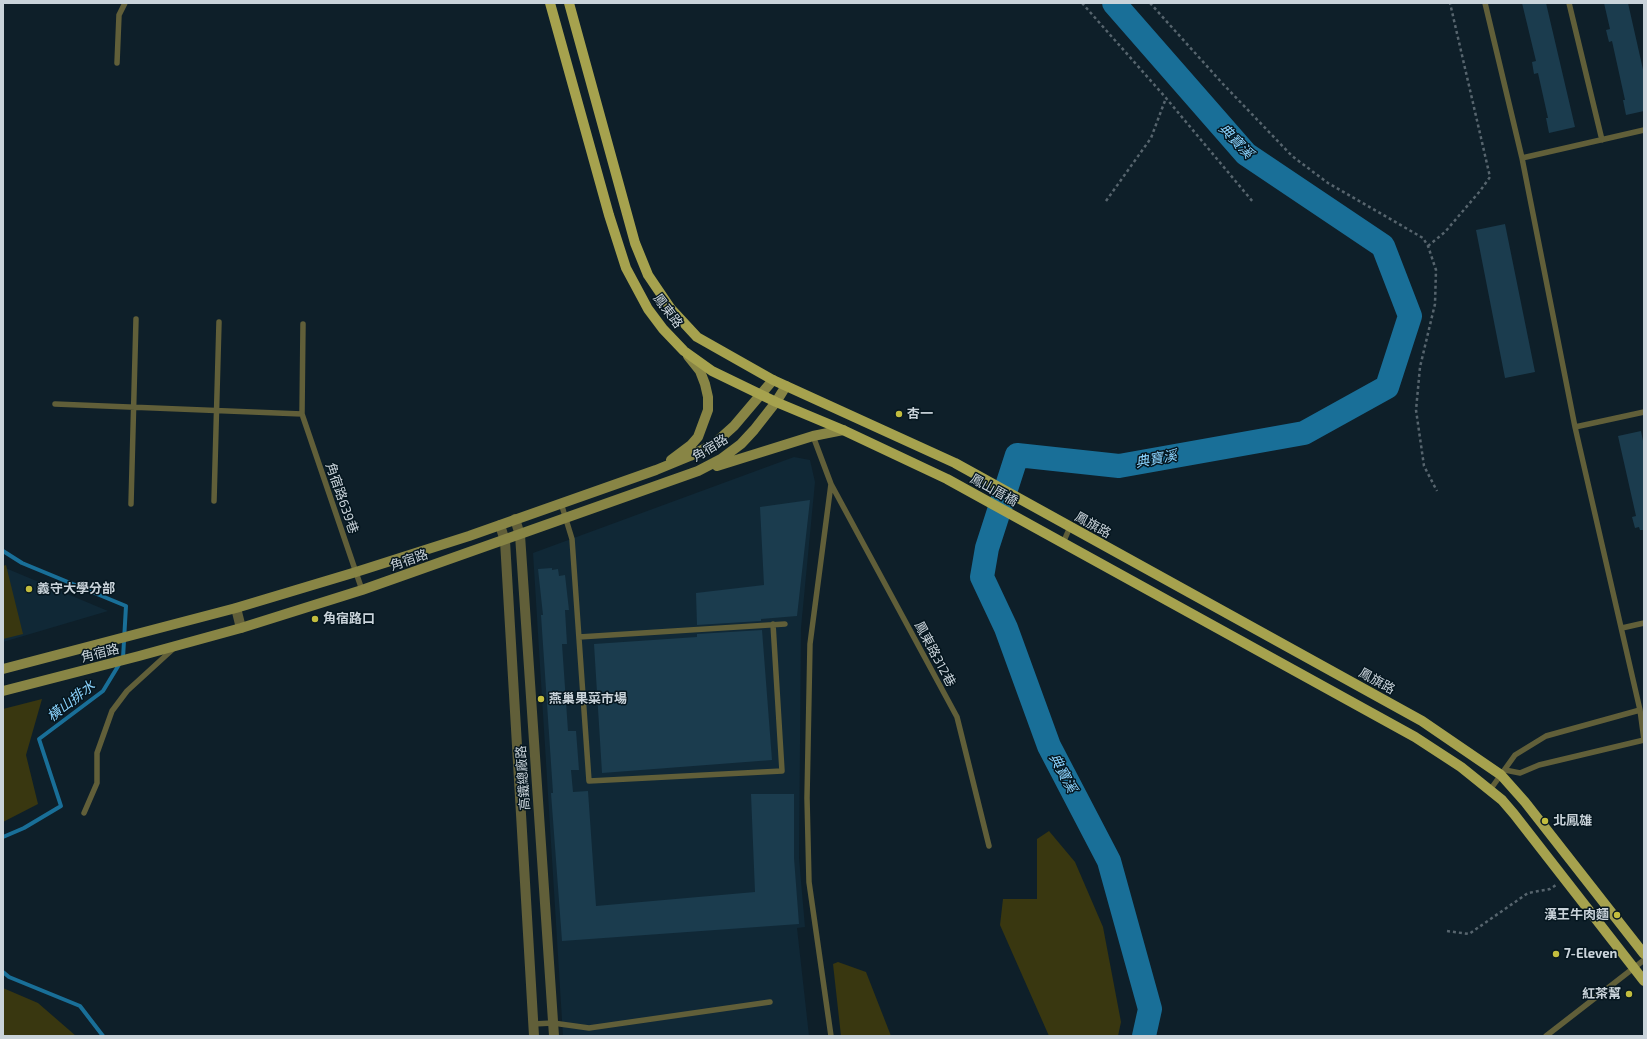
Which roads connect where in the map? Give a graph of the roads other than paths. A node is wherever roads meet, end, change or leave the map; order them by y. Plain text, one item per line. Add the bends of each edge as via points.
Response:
1 (125, 3) edge
2 (550, 3) edge
3 (569, 3) edge
4 (1486, 3) edge
5 (1569, 3) edge
6 (117, 63) dead end
7 (1644, 130) edge
8 (1602, 140) junction
9 (1522, 158) junction
10 (136, 320) dead end
11 (219, 322) dead end
12 (303, 324) dead end
13 (684, 351) junction
14 (773, 380) junction
15 (786, 386) junction
16 (761, 394) junction
17 (776, 402) junction
18 (55, 404) dead end
19 (134, 407) junction
20 (217, 411) junction
21 (1644, 412) edge
22 (302, 414) junction
23 (1575, 427) junction
24 (843, 430) junction
25 (813, 436) junction
26 (955, 463) joint
27 (656, 470) junction
28 (698, 471) junction
29 (948, 479) joint
30 (831, 484) junction
31 (214, 501) dead end
32 (561, 503) junction
33 (131, 504) dead end
34 (1034, 507) joint
35 (566, 518) junction
36 (516, 519) junction
37 (500, 525) junction
38 (1070, 527) junction
39 (520, 535) junction
40 (504, 541) junction
41 (1064, 543) junction
42 (356, 572) junction
43 (362, 590) junction
44 (236, 608) junction
45 (1644, 623) edge
46 (773, 624) junction
47 (785, 624) dead end
48 (241, 628) junction
49 (1622, 628) junction
50 (579, 637) junction
51 (174, 647) junction
52 (3, 669) edge
53 (3, 690) edge
54 (1640, 710) junction
55 (1503, 773) junction
56 (1490, 790) junction
57 (84, 813) dead end
58 (989, 846) dead end
59 (1644, 954) edge
60 (1644, 960) edge
61 (1632, 968) junction
62 (1644, 981) edge
63 (770, 1002) dead end
64 (553, 1023) junction
65 (533, 1024) junction
66 (534, 1036) edge
67 (554, 1036) edge
68 (832, 1036) edge
69 (1546, 1036) edge

1 - 6 lane via 120,15
2 - 13 main road, 鳳東路 via 626,268 648,309
3 - 14 main road, 鳳東路 via 635,243 648,275 671,309 697,337
4 - 9 lane
5 - 8 lane
7 - 8 lane
8 - 9 lane
9 - 23 lane
10 - 19 lane
11 - 20 lane
12 - 22 lane, 角宿路639巷
13 - 16 main road, 鳳東路 via 712,371
13 - 27 main road via 700,371 705,384 708,397 706,419 698,437 691,445
14 - 15 main road, 鳳東路
14 - 16 main road, 角宿路
15 - 17 main road, 角宿路
15 - 26 main road, 鳳東路
16 - 17 main road, 鳳東路
16 - 27 main road, 角宿路 via 734,426 714,444
17 - 24 main road, 鳳東路
17 - 28 main road, 角宿路 via 741,444 721,459
18 - 19 lane
19 - 20 lane
19 - 33 lane
20 - 22 lane
20 - 31 lane
21 - 23 lane
22 - 42 lane, 角宿路639巷
23 - 49 lane
24 - 25 main road
24 - 29 main road, 鳳東路
25 - 28 main road
25 - 30 lane, 鳳東路312巷
26 - 34 main road, 鳳山厝橋
27 - 32 main road, 角宿路
28 - 35 main road, 角宿路
29 - 41 main road, 鳳山厝橋
30 - 58 lane, 鳳東路312巷 via 957,717
30 - 68 lane via 810,644 807,798 809,882
32 - 35 lane
32 - 36 main road, 角宿路
34 - 38 main road, 鳳旗路
35 - 39 main road, 角宿路
35 - 50 lane via 572,539
36 - 37 main road, 角宿路
36 - 39 street, 高鐵總廠路
37 - 40 street, 高鐵總廠路
37 - 42 main road, 角宿路
38 - 41 lane
38 - 55 main road, 鳳旗路 via 1422,720
39 - 40 main road, 角宿路
39 - 64 street, 高鐵總廠路
40 - 43 main road, 角宿路
40 - 65 street, 高鐵總廠路
41 - 56 main road via 1415,736
42 - 43 lane, 角宿路639巷
42 - 44 main road, 角宿路
43 - 48 main road, 角宿路
44 - 48 street
44 - 52 main road, 角宿路
45 - 49 lane
46 - 47 lane
46 - 50 lane
46 - 50 lane via 782,771 589,781
48 - 51 main road, 角宿路
49 - 54 lane
51 - 53 main road, 角宿路
51 - 57 lane via 127,691 112,711 97,753 96,783
54 - 55 lane via 1546,736 1515,755
54 - 55 lane via 1644,740 1539,765 1520,773
55 - 56 lane
55 - 59 main road, 鳳旗路
56 - 61 main road via 1514,814
60 - 61 lane
61 - 62 main road
61 - 69 lane
63 - 64 lane via 589,1028
64 - 65 lane
64 - 67 street, 高鐵總廠路
65 - 66 street, 高鐵總廠路

